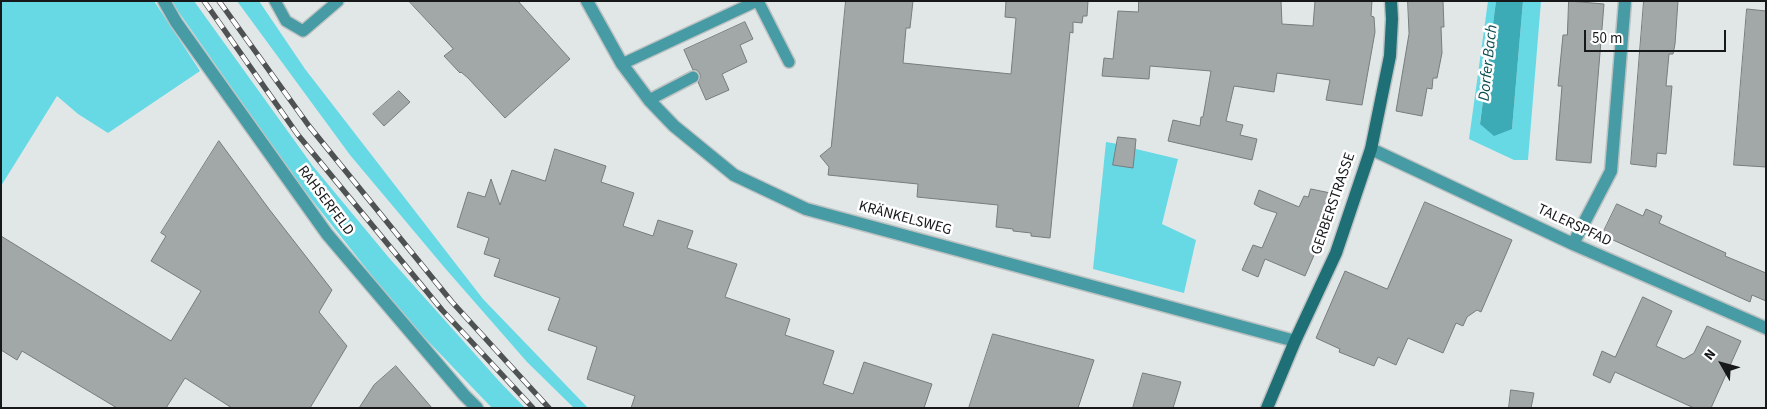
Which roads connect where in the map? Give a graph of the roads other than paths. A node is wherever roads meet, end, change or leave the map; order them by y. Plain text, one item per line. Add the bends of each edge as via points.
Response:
1 (164, 1) edge
2 (275, 1) edge
3 (338, 1) edge
4 (587, 1) edge
5 (757, 1) edge
6 (1391, 1) edge
7 (1625, 1) edge
8 (789, 62) dead end
9 (622, 64) junction
10 (693, 77) dead end
11 (649, 100) junction
12 (1370, 149) junction
13 (1573, 244) junction
14 (1766, 328) edge
15 (1295, 340) junction
16 (477, 408) edge
17 (1267, 408) edge

1 - 16 street, RAHSERFELD via 327,234
2 - 3 lane via 286,21 303,31
4 - 9 street, KRÄNKELSWEG
5 - 8 lane
5 - 9 lane
6 - 12 street, GERBERSTRASSE via 1390,56
7 - 13 street via 1611,171
9 - 11 street, KRÄNKELSWEG
10 - 11 lane
11 - 15 street, KRÄNKELSWEG via 674,126 734,175 806,209
12 - 13 street, TALERSPFAD
12 - 15 street, GERBERSTRASSE via 1338,245
13 - 14 street, TALERSPFAD
15 - 17 street, GERBERSTRASSE

